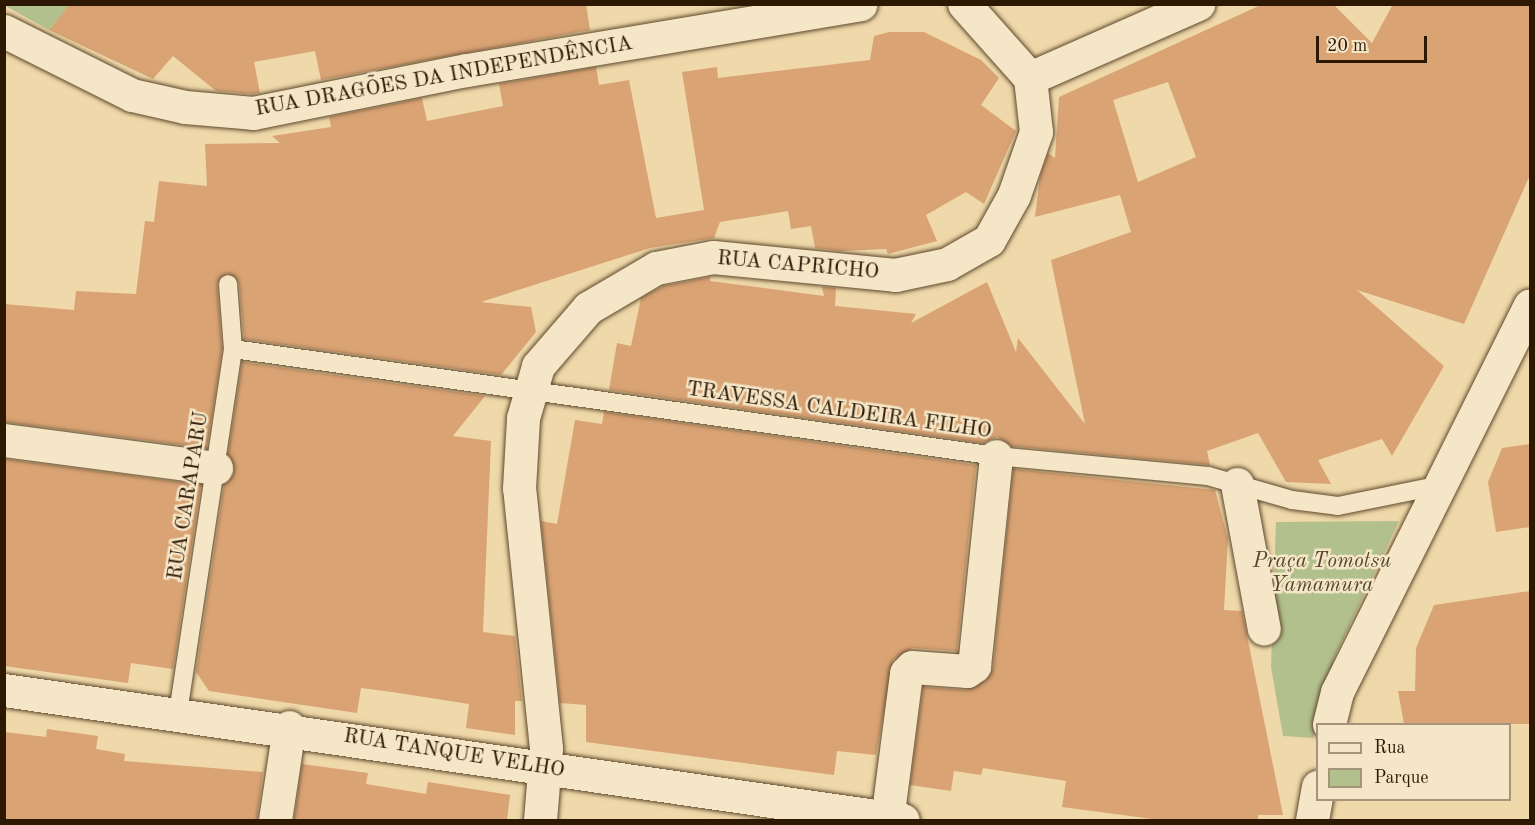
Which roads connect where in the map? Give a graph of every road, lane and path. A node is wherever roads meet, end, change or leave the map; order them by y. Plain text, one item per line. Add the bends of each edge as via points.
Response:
1 (861, 4) edge
2 (964, 4) edge
3 (1198, 4) edge
4 (4, 31) edge
5 (1030, 78) junction
6 (228, 284) dead end
7 (1530, 305) edge
8 (233, 349) junction
9 (531, 392) junction
10 (4, 440) edge
11 (996, 456) junction
12 (216, 468) junction
13 (1237, 484) junction
14 (1437, 486) junction
15 (1264, 628) dead end
16 (4, 690) edge
17 (178, 712) junction
18 (1329, 723) edge
19 (289, 727) junction
20 (544, 768) junction
21 (1316, 794) edge
22 (275, 820) edge
23 (540, 820) edge
24 (892, 820) edge
25 (1312, 820) edge

1 - 4 street, RUA DRAGÕES DA INDEPENDÊNCIA via 467,70 253,113 185,107 132,95
2 - 5 street
3 - 5 street
5 - 9 street, RUA CAPRICHO via 1036,132 1014,195 989,240 947,264 895,275 713,257 656,268 580,315 551,344
6 - 8 lane, RUA CARAPARU
7 - 14 street
8 - 9 lane, TRAVESSA CALDEIRA FILHO
8 - 12 lane, RUA CARAPARU
9 - 11 lane, TRAVESSA CALDEIRA FILHO
9 - 20 street, RUA CAPRICHO via 523,418 519,488
10 - 12 street
11 - 13 lane, TRAVESSA CALDEIRA FILHO via 1208,476
11 - 24 street via 974,666 967,671 912,667 906,673
12 - 17 lane, RUA CARAPARU
13 - 14 lane, TRAVESSA CALDEIRA FILHO via 1292,500 1338,506
13 - 15 street
14 - 18 street via 1337,692
16 - 17 street, RUA TANQUE VELHO
17 - 19 street, RUA TANQUE VELHO
19 - 20 street, RUA TANQUE VELHO
19 - 22 street
20 - 23 street, RUA CAPRICHO
20 - 24 street, RUA TANQUE VELHO
21 - 25 street

